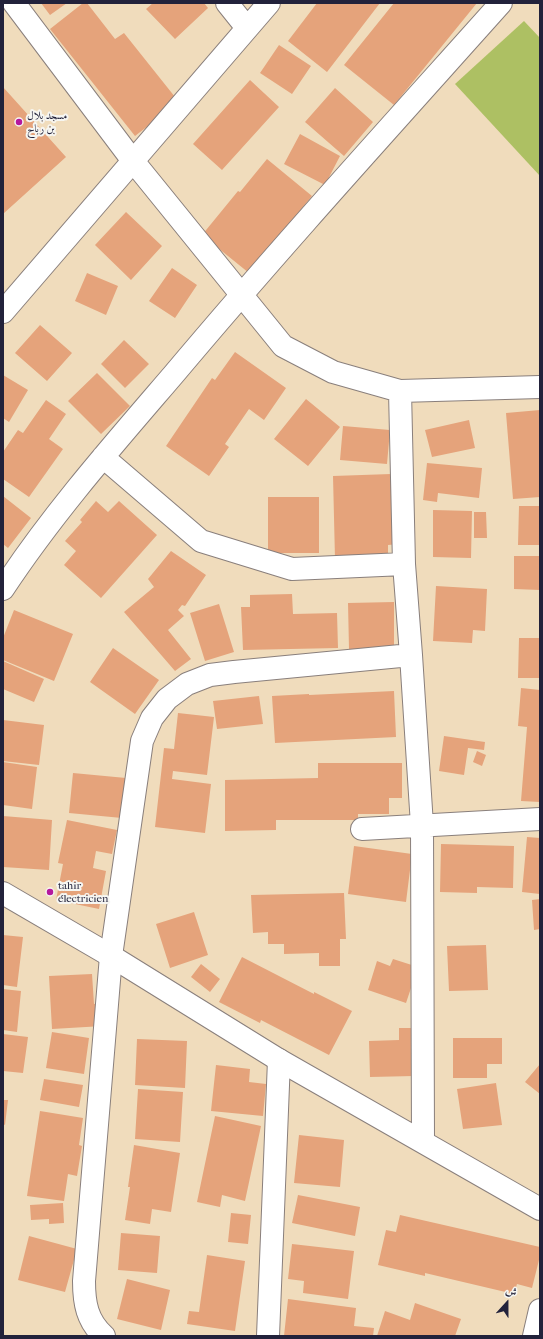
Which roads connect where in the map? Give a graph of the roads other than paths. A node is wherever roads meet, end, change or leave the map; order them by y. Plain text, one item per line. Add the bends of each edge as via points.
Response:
1 (14, 3) edge
2 (227, 3) edge
3 (269, 3) edge
4 (501, 3) edge
5 (247, 28) junction
6 (133, 161) junction
7 (241, 294) junction
8 (3, 312) edge
9 (540, 387) edge
10 (400, 391) junction
11 (104, 457) junction
12 (404, 564) junction
13 (3, 589) edge
14 (411, 655) junction
15 (540, 819) edge
16 (422, 825) junction
17 (362, 828) dead end
18 (3, 893) edge
19 (111, 956) junction
20 (279, 1060) junction
21 (423, 1141) junction
22 (540, 1209) edge
23 (540, 1310) edge
24 (104, 1336) edge
25 (268, 1336) edge
26 (534, 1336) edge

1 - 6 street
2 - 5 street
3 - 5 street
4 - 7 street
5 - 6 street
6 - 7 street
6 - 8 street
7 - 10 street via 283,346 333,372
7 - 11 street
9 - 10 street
10 - 12 street
11 - 12 street via 201,541 292,569
11 - 13 street via 24,557
12 - 14 street
14 - 16 street
14 - 19 street via 210,675 187,684 167,699 152,718 142,741
15 - 16 street
16 - 17 street
16 - 21 street
18 - 19 street
19 - 20 street
19 - 24 street via 84,1281 84,1299 89,1316
20 - 21 street
20 - 25 street
21 - 22 street
23 - 26 street

